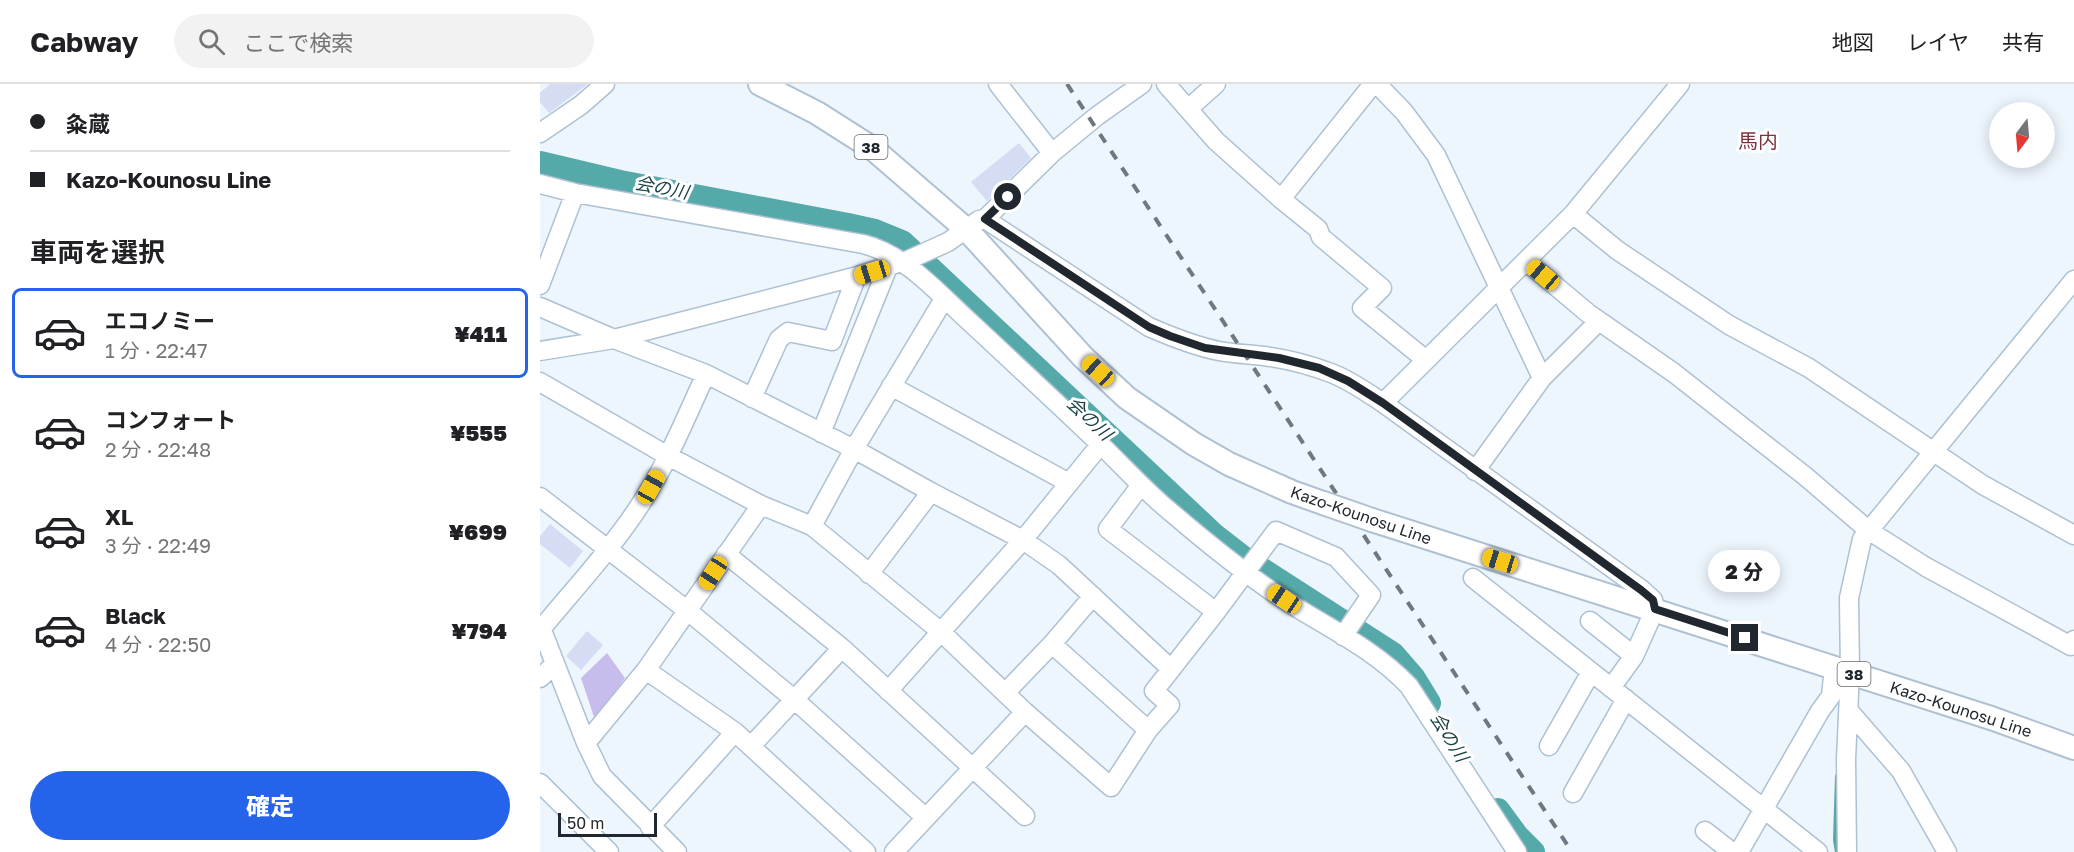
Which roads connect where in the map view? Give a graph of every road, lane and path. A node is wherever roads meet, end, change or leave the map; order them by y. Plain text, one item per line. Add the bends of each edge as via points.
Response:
1 (605, 84) edge
2 (760, 84) edge
3 (998, 84) edge
4 (1142, 84) edge
5 (1166, 84) edge
6 (1216, 84) edge
7 (1375, 84) edge
8 (1680, 84) edge
9 (1188, 109) junction
10 (540, 133) edge
11 (1052, 153) junction
12 (540, 184) edge
13 (575, 193) junction
14 (1281, 199) junction
15 (1573, 214) junction
16 (976, 225) junction
17 (1527, 262) junction
18 (899, 263) junction
19 (854, 277) junction
20 (2074, 280) edge
21 (540, 285) edge
22 (1500, 287) junction
23 (944, 299) junction
24 (540, 307) edge
25 (1599, 321) junction
26 (614, 339) junction
27 (540, 351) edge
28 (1426, 360) junction
29 (706, 374) junction
30 (1542, 378) junction
31 (540, 382) edge
32 (891, 386) junction
33 (752, 398) junction
34 (1383, 403) junction
35 (821, 433) junction
36 (1100, 445) junction
37 (854, 449) junction
38 (1934, 451) junction
39 (668, 456) junction
40 (1475, 471) junction
41 (1070, 483) junction
42 (1141, 484) junction
43 (931, 492) junction
44 (540, 497) edge
45 (761, 505) junction
46 (812, 526) junction
47 (1868, 530) junction
48 (2074, 535) edge
49 (1023, 540) junction
50 (606, 550) junction
51 (726, 554) junction
52 (1250, 566) junction
53 (869, 574) junction
54 (1473, 578) dead end
55 (1093, 596) junction
56 (1655, 609) junction
57 (688, 611) junction
58 (1216, 612) junction
59 (1590, 621) dead end
60 (541, 627) edge
61 (940, 632) junction
62 (1348, 632) junction
63 (2074, 640) edge
64 (1052, 644) junction
65 (842, 648) junction
66 (1634, 656) junction
67 (555, 664) junction
68 (1171, 669) junction
69 (646, 670) junction
70 (1591, 672) junction
71 (540, 678) edge
72 (1843, 686) junction
73 (888, 691) junction
74 (1005, 693) junction
75 (1618, 694) junction
76 (795, 700) junction
77 (1025, 712) junction
78 (1148, 730) junction
79 (735, 732) junction
80 (586, 743) junction
81 (751, 746) junction
82 (1549, 746) dead end
83 (2074, 748) edge
84 (973, 768) junction
85 (540, 783) edge
86 (1572, 793) dead end
87 (1763, 809) junction
88 (1025, 816) dead end
89 (926, 818) junction
90 (650, 827) junction
91 (1706, 831) dead end
92 (609, 852) edge
93 (677, 852) edge
94 (866, 852) edge
95 (894, 852) edge
96 (1517, 852) edge
97 (1732, 852) edge
98 (1739, 852) edge
99 (1818, 852) edge
100 (1847, 852) edge
101 (1947, 852) edge

1 - 10 street
2 - 16 main road, Kazo-Kounosu Line / 38 via 817,113 872,148
3 - 11 street
4 - 11 street
5 - 9 street
6 - 9 street
7 - 14 street
7 - 22 street via 1404,112 1436,155
8 - 15 street
9 - 14 street via 1216,141
11 - 16 street
12 - 13 street
13 - 18 street via 863,244 878,248
13 - 21 street
14 - 28 street via 1382,288 1362,308
15 - 17 street
15 - 38 street via 1617,250 1729,325 1809,368
16 - 18 street
16 - 34 street via 1149,327 1190,343 1279,358 1334,374
16 - 56 main road, Kazo-Kounosu Line / 38, bridge via 1083,357 1127,398 1229,464 1292,492 1372,520
17 - 22 street
17 - 25 street
18 - 19 street
18 - 23 street
18 - 35 street
19 - 26 street
19 - 33 street via 832,341 788,332 779,339
20 - 38 street
22 - 28 street
22 - 30 street
23 - 32 street
23 - 36 street
24 - 26 street
25 - 30 street
25 - 47 street via 1674,373
26 - 27 street
26 - 29 street
28 - 34 street
29 - 33 street
29 - 39 street
30 - 40 street
31 - 39 street
32 - 37 street
32 - 41 street
33 - 35 street
34 - 40 street
35 - 37 street
36 - 41 street
36 - 42 street
37 - 43 street
37 - 46 street
38 - 47 street
38 - 48 street via 1983,485
39 - 45 street
39 - 50 street via 643,502
40 - 56 street via 1641,590 1653,600
41 - 49 street
42 - 52 street via 1170,511
42 - 58 street via 1108,529
43 - 49 street
43 - 53 street
44 - 50 street
45 - 46 street
45 - 51 street
46 - 53 street
47 - 63 street via 1926,567 2071,646
47 - 72 street via 1862,539 1849,598
49 - 55 street
49 - 61 street
50 - 57 street
50 - 60 street
51 - 57 street
51 - 65 street
52 - 58 street
52 - 62 street
52 - 62 street via 1276,531 1336,557 1371,595
53 - 61 street
54 - 70 street
55 - 64 street
55 - 68 street
56 - 66 street
56 - 72 main road, Kazo-Kounosu Line / 38
57 - 69 street
57 - 76 street
58 - 68 street
59 - 66 street
60 - 67 street
61 - 73 street
61 - 74 street
62 - 96 street via 1408,686
64 - 74 street
64 - 78 street
65 - 73 street
65 - 76 street
66 - 75 street
67 - 71 street
67 - 80 street
68 - 78 street via 1154,691 1170,705
69 - 79 street
69 - 80 street
70 - 75 street
70 - 82 street
72 - 83 main road, Kazo-Kounosu Line / 38 via 1991,717
72 - 87 street via 1820,711
72 - 100 street
72 - 101 street via 1901,771
73 - 84 street
74 - 77 street
75 - 86 street
75 - 87 street
76 - 81 street
76 - 89 street
77 - 78 street via 1111,787
77 - 84 street
79 - 81 street
79 - 90 street
80 - 90 street via 602,776
81 - 94 street
84 - 88 street
84 - 89 street
85 - 92 street
87 - 98 street
87 - 99 street
89 - 95 street
90 - 93 street
91 - 97 street

